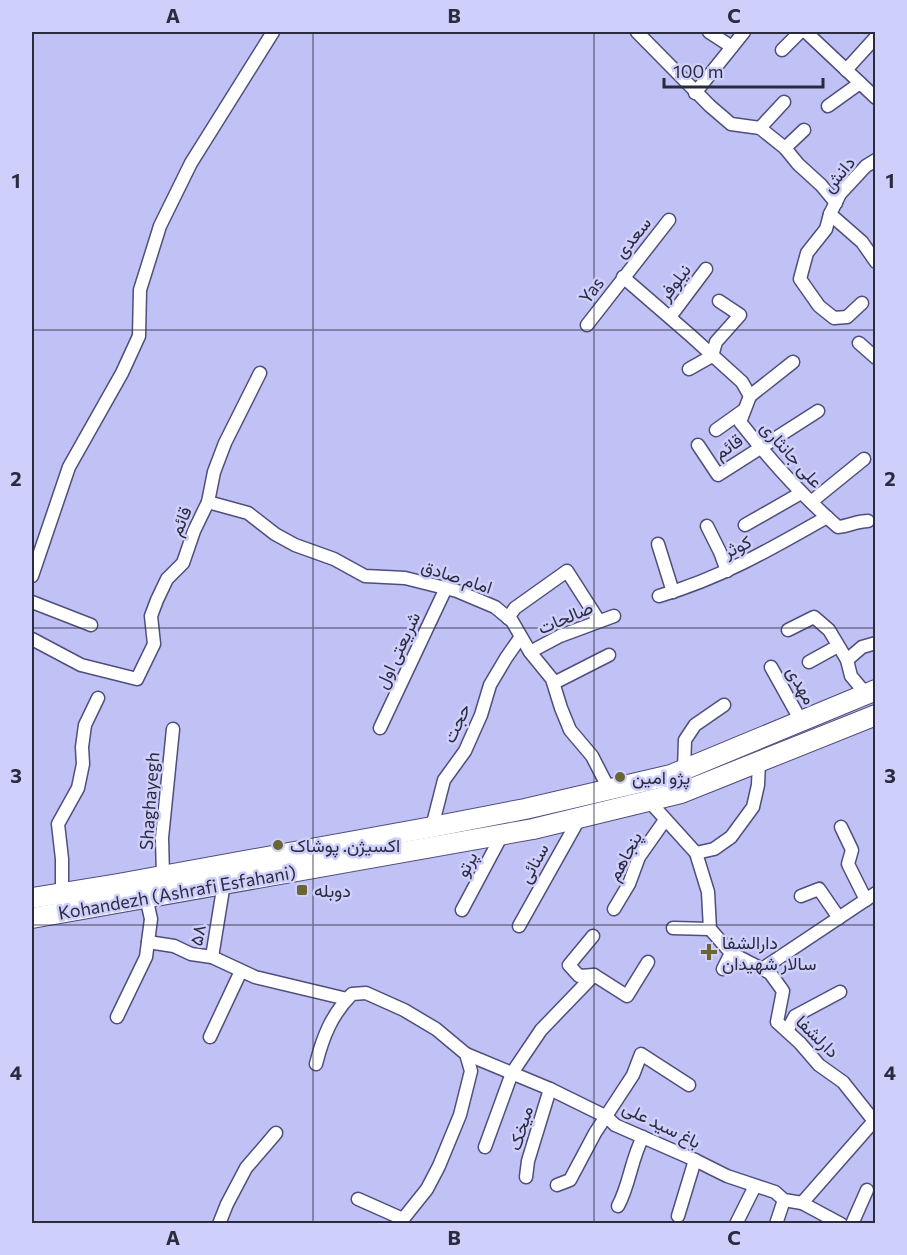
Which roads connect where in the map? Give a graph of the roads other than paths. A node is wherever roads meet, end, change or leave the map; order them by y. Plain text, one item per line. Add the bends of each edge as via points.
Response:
1 (273, 32) edge
2 (637, 32) edge
3 (709, 32) edge
4 (744, 32) edge
5 (800, 32) edge
6 (812, 34) edge
7 (876, 37) edge
8 (732, 47) junction
9 (782, 50) dead end
10 (846, 70) junction
11 (860, 83) junction
12 (695, 93) junction
13 (876, 98) edge
14 (784, 102) dead end
15 (828, 106) dead end
16 (760, 128) junction
17 (804, 130) dead end
18 (785, 148) junction
19 (876, 160) edge
20 (833, 209) junction
21 (669, 220) dead end
22 (876, 262) edge
23 (706, 269) dead end
24 (623, 278) junction
25 (719, 301) dead end
26 (862, 303) dead end
27 (670, 317) junction
28 (587, 325) dead end
29 (859, 343) dead end
30 (711, 356) junction
31 (876, 358) edge
32 (793, 362) dead end
33 (688, 369) dead end
34 (260, 373) dead end
35 (750, 396) junction
36 (744, 410) junction
37 (818, 411) dead end
38 (716, 430) dead end
39 (698, 445) dead end
40 (760, 447) junction
41 (864, 459) dead end
42 (801, 493) junction
43 (208, 502) junction
44 (811, 502) junction
45 (827, 517) junction
46 (873, 520) edge
47 (745, 525) dead end
48 (707, 526) dead end
49 (658, 544) dead end
50 (727, 571) junction
51 (32, 576) edge
52 (446, 588) junction
53 (673, 592) junction
54 (658, 596) dead end
55 (32, 602) edge
56 (614, 616) dead end
57 (508, 618) junction
58 (599, 621) junction
59 (91, 625) dead end
60 (788, 630) dead end
61 (520, 638) junction
62 (32, 639) edge
63 (876, 644) edge
64 (838, 646) junction
65 (530, 652) junction
66 (609, 655) dead end
67 (847, 660) junction
68 (809, 662) dead end
69 (771, 666) dead end
70 (554, 683) junction
71 (872, 696) edge
72 (98, 698) dead end
73 (724, 705) dead end
74 (876, 715) edge
75 (801, 721) junction
76 (380, 728) dead end
77 (173, 729) dead end
78 (808, 742) junction
79 (759, 762) junction
80 (684, 770) junction
81 (609, 789) junction
82 (649, 801) junction
83 (579, 819) junction
84 (665, 820) junction
85 (432, 827) junction
86 (841, 827) dead end
87 (502, 835) junction
88 (696, 853) junction
89 (276, 865) junction
90 (163, 876) junction
91 (225, 883) junction
92 (62, 893) junction
93 (801, 896) dead end
94 (146, 897) junction
95 (871, 897) edge
96 (32, 898) edge
97 (614, 909) dead end
98 (462, 910) dead end
99 (32, 918) edge
100 (839, 918) junction
101 (519, 926) dead end
102 (674, 928) dead end
103 (710, 929) junction
104 (594, 936) dead end
105 (148, 942) junction
106 (731, 953) junction
107 (212, 957) junction
108 (648, 962) dead end
109 (723, 969) dead end
110 (762, 969) junction
111 (241, 971) junction
112 (594, 975) junction
113 (840, 992) dead end
114 (347, 999) junction
115 (117, 1017) dead end
116 (787, 1031) junction
117 (210, 1037) dead end
118 (466, 1054) junction
119 (316, 1064) dead end
120 (512, 1073) junction
121 (689, 1084) dead end
122 (550, 1089) junction
123 (607, 1117) junction
124 (875, 1121) edge
125 (276, 1133) dead end
126 (643, 1137) junction
127 (485, 1147) dead end
128 (695, 1160) junction
129 (526, 1177) dead end
130 (557, 1185) dead end
131 (755, 1186) junction
132 (867, 1190) dead end
133 (358, 1199) dead end
134 (784, 1200) junction
135 (802, 1203) junction
136 (618, 1206) dead end
137 (678, 1216) dead end
138 (401, 1221) edge
139 (219, 1224) edge
140 (736, 1224) edge
141 (776, 1224) edge
142 (841, 1224) edge
143 (852, 1224) edge

1 - 51 street via 191,163 160,226 140,290 139,336 69,467
2 - 12 street
3 - 8 street
4 - 8 street
5 - 9 street
6 - 10 street
7 - 10 street
8 - 12 street
10 - 11 street
11 - 13 street
11 - 15 street
12 - 16 street via 731,124
14 - 16 street
16 - 18 street
17 - 18 street
18 - 20 street via 822,185
19 - 20 street, دانش via 840,194
20 - 22 street, دانش
20 - 26 street, دانش via 826,230 807,253 800,279 819,306 834,318 847,317
21 - 24 street, سعدی
23 - 27 street, نیلوفر
24 - 27 street
24 - 28 street, Yas
25 - 30 street via 740,315 716,342
27 - 30 street
29 - 31 street
30 - 33 street
30 - 35 street via 742,382
32 - 35 street
34 - 43 street, قائم via 225,443
35 - 36 street, علی جانثاری
36 - 38 street
36 - 40 street, علی جانثاری via 740,422
37 - 40 street
39 - 40 street, قائم via 718,475
40 - 42 street, علی جانثاری
41 - 44 street
42 - 44 street, علی جانثاری
42 - 47 street
43 - 52 street, امام صادق via 248,513 275,534 364,576 405,578
43 - 62 street, قائم via 183,563 167,579 157,600 151,616 154,644 138,679 81,665
44 - 45 street, علی جانثاری
45 - 46 street, علی جانثاری via 838,527
45 - 50 street, کوثر
48 - 50 street
49 - 53 street
50 - 53 street, کوثر
52 - 57 street, امام صادق via 495,607
52 - 76 street, شریعتی اول
53 - 54 street, کوثر
55 - 59 street
56 - 58 street, صالحات
57 - 58 street via 567,571
57 - 61 street, امام صادق
58 - 65 street, صالحات
60 - 64 street via 814,617 829,630
61 - 65 street, امام صادق
61 - 85 street, حجت via 490,685 465,751 444,780
63 - 67 street via 862,647
64 - 67 street
64 - 68 street
65 - 70 street, امام صادق
66 - 70 street
67 - 71 street via 851,676
69 - 75 street, مهدی
70 - 81 street, امام صادق via 570,730 592,756
71 - 75 main road, Kohandezh (Ashrafi Esfahani)
71 - 78 main road via 813,734
72 - 92 street via 85,725 78,788 58,824
73 - 80 street via 695,725 686,740
74 - 78 main road, Kohandezh (Ashrafi Esfahani)
75 - 80 main road, Kohandezh (Ashrafi Esfahani)
77 - 90 street, Shaghayegh via 162,838
78 - 79 main road, Kohandezh (Ashrafi Esfahani)
79 - 82 main road, Kohandezh (Ashrafi Esfahani) via 681,793
79 - 88 street via 753,807 731,837 714,849
80 - 81 main road, Kohandezh (Ashrafi Esfahani)
81 - 85 main road, Kohandezh (Ashrafi Esfahani)
82 - 83 main road, Kohandezh (Ashrafi Esfahani)
82 - 84 street
83 - 87 main road, Kohandezh (Ashrafi Esfahani)
83 - 101 street, سنائی
84 - 88 street
84 - 97 street, پنجاهم via 639,857
85 - 89 main road, Kohandezh (Ashrafi Esfahani)
86 - 95 street via 852,850 848,864
87 - 89 main road, Kohandezh (Ashrafi Esfahani)
87 - 98 street, پرتو
88 - 103 street via 708,892
89 - 90 main road, Kohandezh (Ashrafi Esfahani)
89 - 91 main road, Kohandezh (Ashrafi Esfahani)
90 - 92 main road, Kohandezh (Ashrafi Esfahani)
91 - 94 main road, Kohandezh (Ashrafi Esfahani)
91 - 107 street, ۵۸
92 - 96 main road, Kohandezh (Ashrafi Esfahani)
93 - 100 street via 819,889
94 - 99 main road, Kohandezh (Ashrafi Esfahani)
94 - 105 street via 151,919
95 - 100 street
100 - 110 street
102 - 103 street
103 - 106 street, دارلشفا
104 - 112 street via 570,965 579,976
105 - 107 street, باغ سید علی via 174,945 192,954
105 - 115 street via 147,957
106 - 109 street
106 - 110 street, دارلشفا
107 - 111 street, باغ سید علی
108 - 112 street via 627,996
110 - 116 street, دارلشفا via 770,973 783,991 777,1022
111 - 114 street, باغ سید علی
111 - 117 street
112 - 120 street via 542,1030
113 - 116 street via 795,1016
114 - 118 street, باغ سید علی via 352,994 366,993 404,1010 436,1029
114 - 119 street via 327,1027
116 - 124 street, دارلشفا via 819,1065 843,1082
118 - 120 street, باغ سید علی
118 - 138 street via 471,1071 460,1114 427,1189
120 - 122 street, باغ سید علی
120 - 127 street
121 - 123 street via 641,1054
122 - 123 street, باغ سید علی
122 - 129 street, میخک
123 - 126 street, باغ سید علی via 615,1125
123 - 130 street via 570,1180
124 - 135 street, دارلشفا
125 - 139 street via 246,1168
126 - 128 street, باغ سید علی
126 - 136 street
128 - 131 street, باغ سید علی
128 - 137 street
131 - 134 street, باغ سید علی via 775,1192
131 - 140 street
132 - 143 street
133 - 138 street
134 - 135 street, باغ سید علی
134 - 141 street
135 - 142 street, باغ سید علی

